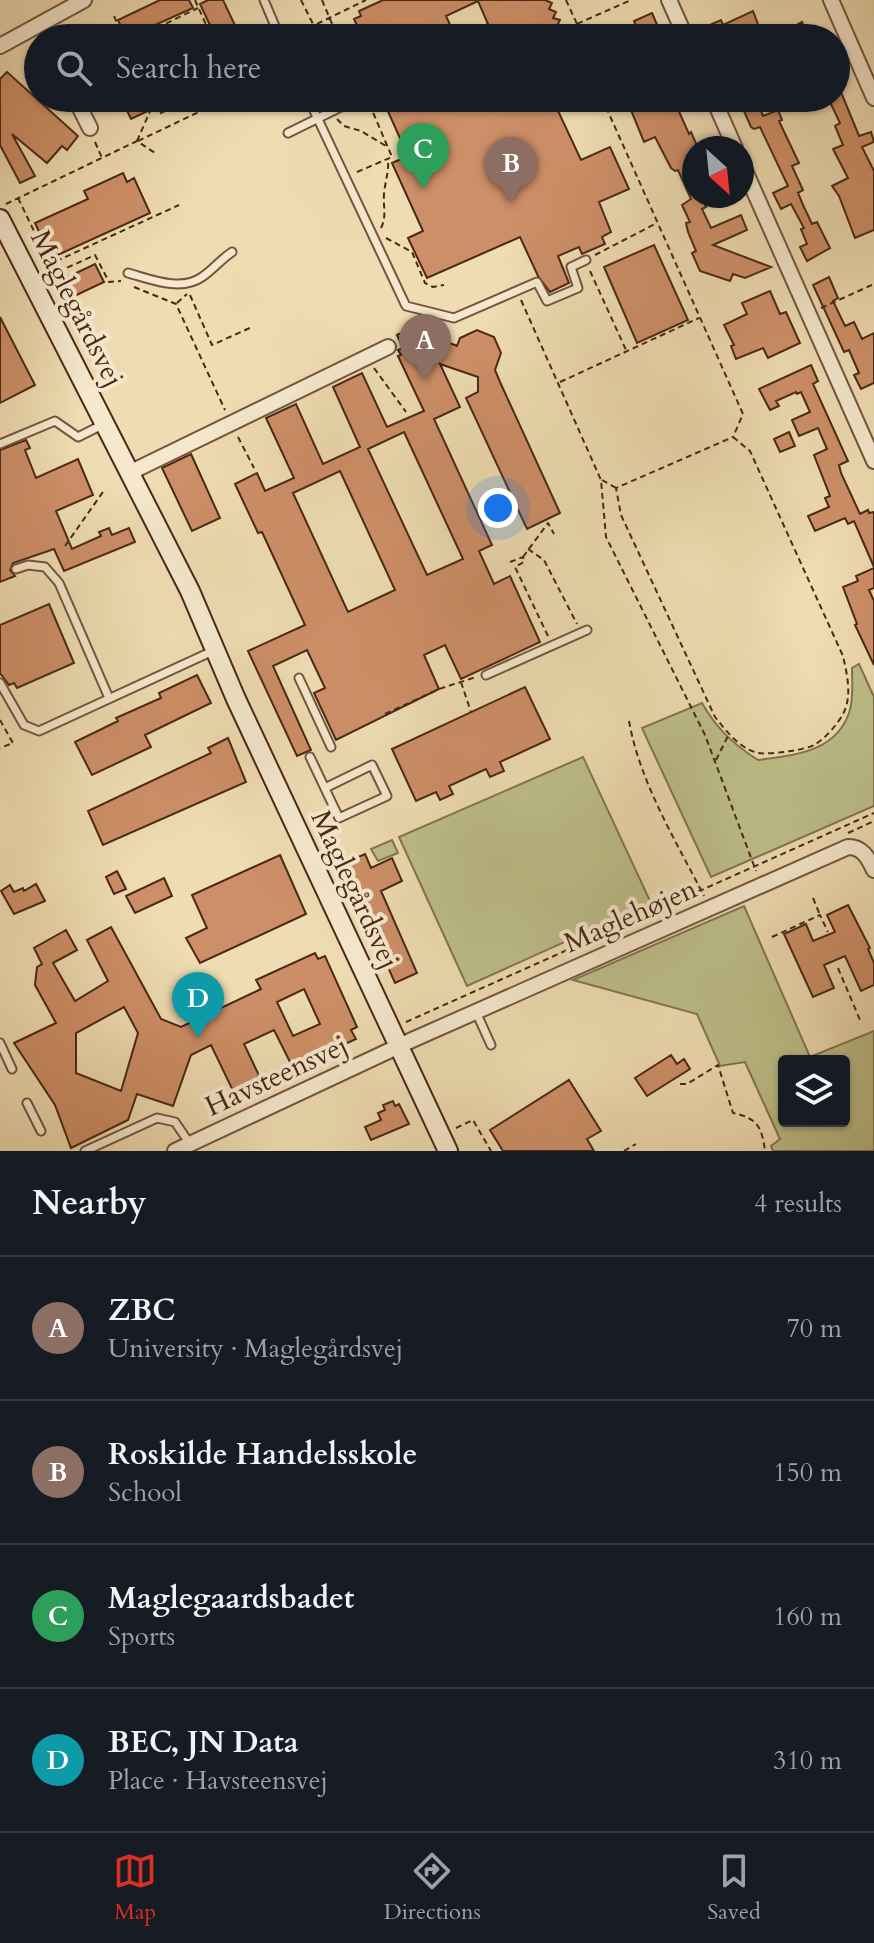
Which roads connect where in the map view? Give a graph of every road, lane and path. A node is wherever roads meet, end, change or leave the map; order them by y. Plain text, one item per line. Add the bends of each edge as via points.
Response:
1 (84, 0) edge
2 (195, 0) edge
3 (264, 0) edge
4 (301, 0) edge
5 (322, 0) edge
6 (366, 0) edge
7 (566, 0) edge
8 (631, 0) edge
9 (669, 0) edge
10 (831, 0) edge
11 (198, 8) junction
12 (114, 16) dead end
13 (329, 17) junction
14 (52, 24) edge
15 (118, 24) edge
16 (167, 24) edge
17 (205, 24) edge
18 (274, 24) edge
19 (313, 24) edge
20 (315, 24) edge
21 (332, 24) edge
22 (577, 24) joint
23 (680, 24) edge
24 (842, 24) edge
25 (24, 38) edge
26 (850, 43) edge
27 (0, 46) edge
28 (874, 98) edge
29 (82, 112) edge
30 (150, 112) edge
31 (198, 112) edge
32 (314, 112) edge
33 (331, 112) edge
34 (334, 112) edge
35 (373, 112) edge
36 (608, 112) edge
37 (719, 112) edge
38 (317, 119) junction
39 (288, 133) dead end
40 (92, 134) joint
41 (730, 136) edge
42 (137, 141) junction
43 (388, 147) junction
44 (155, 153) dead end
45 (103, 159) junction
46 (388, 159) junction
47 (344, 178) junction
48 (754, 191) edge
49 (18, 198) junction
50 (179, 205) dead end
51 (0, 207) edge
52 (0, 219) edge
53 (658, 222) junction
54 (232, 252) dead end
55 (586, 260) junction
56 (128, 273) dead end
57 (33, 284) junction
58 (874, 284) edge
59 (444, 285) dead end
60 (517, 291) junction
61 (176, 304) junction
62 (809, 314) junction
63 (700, 317) junction
64 (252, 327) dead end
65 (388, 347) dead end
66 (626, 350) junction
67 (367, 357) junction
68 (559, 382) junction
69 (406, 412) dead end
70 (106, 423) junction
71 (231, 423) junction
72 (733, 437) junction
73 (0, 444) edge
74 (874, 461) edge
75 (254, 468) dead end
76 (129, 473) junction
77 (601, 480) junction
78 (616, 488) junction
79 (105, 489) dead end
80 (554, 534) dead end
81 (65, 546) dead end
82 (528, 549) junction
83 (523, 557) junction
84 (510, 562) dead end
85 (16, 569) dead end
86 (584, 631) joint
87 (553, 645) junction
88 (216, 649) junction
89 (486, 675) joint
90 (299, 678) dead end
91 (461, 681) junction
92 (0, 683) edge
93 (109, 698) junction
94 (471, 712) dead end
95 (385, 714) dead end
96 (0, 720) edge
97 (629, 721) dead end
98 (729, 734) junction
99 (331, 747) dead end
100 (0, 748) edge
101 (310, 757) dead end
102 (715, 761) junction
103 (325, 788) junction
104 (874, 813) edge
105 (754, 867) junction
106 (874, 870) edge
107 (757, 873) dead end
108 (701, 891) junction
109 (813, 898) dead end
110 (710, 908) junction
111 (820, 915) junction
112 (828, 932) dead end
113 (772, 937) dead end
114 (838, 968) dead end
115 (476, 1012) junction
116 (860, 1020) dead end
117 (394, 1037) junction
118 (0, 1043) edge
119 (491, 1045) dead end
120 (12, 1069) dead end
121 (680, 1084) dead end
122 (27, 1103) dead end
123 (41, 1131) dead end
124 (444, 1143) edge
125 (190, 1144) junction
126 (636, 1144) dead end
127 (85, 1151) edge
128 (175, 1151) edge
129 (491, 1151) edge
130 (624, 1151) edge
131 (765, 1151) edge

1 - 14 street
2 - 11 path
3 - 18 lane
4 - 19 path
5 - 13 path
6 - 13 path
7 - 22 path
8 - 22 path
9 - 23 street
10 - 24 street
11 - 16 path
11 - 17 path
12 - 15 path
13 - 20 path
13 - 21 path
25 - 27 street
26 - 28 street
29 - 40 street
30 - 42 path
31 - 42 path
32 - 38 lane
33 - 38 lane
34 - 43 path via 344,126
35 - 43 path
36 - 53 path
37 - 41 street
38 - 39 lane
38 - 47 lane
40 - 45 path
42 - 44 path
42 - 45 path
43 - 46 path
45 - 49 path
46 - 47 path
46 - 59 path via 386,213 379,232 412,252 425,283
47 - 60 lane via 406,306 454,318
48 - 62 street
49 - 50 path via 50,264
49 - 51 path
52 - 57 street, Maglegårdsvej
53 - 55 path
53 - 63 path
54 - 56 lane via 201,278 181,284
55 - 60 lane via 571,267 578,288 547,301 537,282
55 - 66 path
57 - 61 path via 95,255 109,282 118,280
57 - 70 street, Maglegårdsvej
58 - 62 path
60 - 68 path
61 - 64 path via 189,292 212,345
61 - 71 path
62 - 74 street
63 - 66 path
63 - 72 path via 743,414
65 - 67 street
66 - 68 path
67 - 69 path
67 - 71 street
68 - 77 path
70 - 73 lane, Maglegårdsvej via 78,437 55,421
70 - 76 street, Maglegårdsvej
71 - 75 path
71 - 76 street
72 - 78 path
72 - 98 path via 750,451 843,656 849,686 845,711 813,746 761,754
76 - 88 street, Maglegårdsvej
77 - 78 path
77 - 102 path via 606,537
78 - 98 path via 621,515 715,717
79 - 81 path
80 - 82 path via 548,523
82 - 83 path
82 - 86 path via 544,560
83 - 84 path
83 - 87 path via 515,567
85 - 93 lane via 45,567 59,583
86 - 87 lane
87 - 89 lane
88 - 93 lane
88 - 117 street, Maglegårdsvej
89 - 91 path
90 - 99 lane
91 - 94 path
91 - 95 path
92 - 93 lane via 24,725 39,731
96 - 100 path via 13,743
97 - 108 path via 650,788
98 - 102 path
101 - 103 lane
102 - 105 path
103 - 103 lane via 372,765 387,796 339,818
104 - 105 path
105 - 107 path
105 - 108 path
106 - 110 street, Maglehøjen via 866,855 848,847
108 - 110 path
108 - 117 path
109 - 111 path
110 - 115 street, Maglehøjen
111 - 112 path
111 - 113 path
114 - 116 path
115 - 117 street, Maglehøjen
115 - 119 lane
117 - 124 street, Maglegårdsvej
117 - 125 street, Havsteensvej
118 - 120 lane
121 - 131 path via 718,1065 733,1113 747,1116 761,1129
122 - 123 lane
124 - 129 path via 473,1120
125 - 127 lane via 175,1122 157,1118
125 - 128 street, Havsteensvej
126 - 130 path

